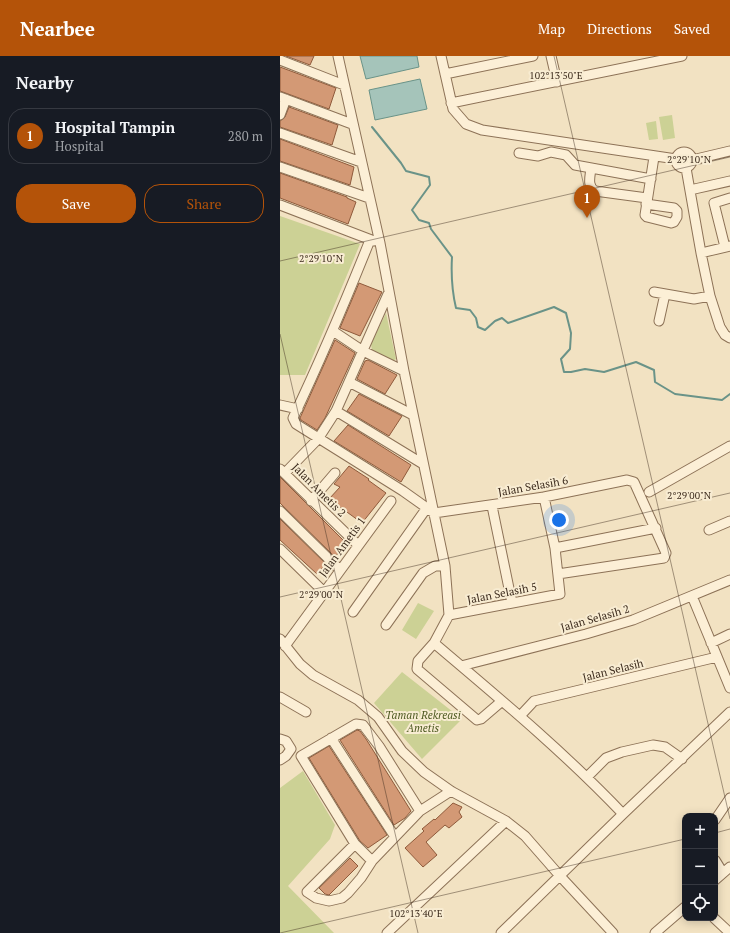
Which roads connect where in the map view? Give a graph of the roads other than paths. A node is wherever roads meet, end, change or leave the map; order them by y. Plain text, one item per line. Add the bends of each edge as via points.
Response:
1 (338, 56) edge
2 (441, 56) edge
3 (534, 56) edge
4 (551, 56) edge
5 (682, 56) edge
6 (523, 57) edge
7 (652, 59) edge
8 (280, 60) edge
9 (445, 74) junction
10 (557, 82) junction
11 (344, 85) junction
12 (283, 98) edge
13 (451, 103) junction
14 (280, 115) edge
15 (352, 124) junction
16 (280, 133) edge
17 (730, 151) edge
18 (519, 154) dead end
19 (654, 157) junction
20 (676, 160) junction
21 (692, 160) junction
22 (361, 162) junction
23 (280, 168) edge
24 (591, 168) junction
25 (686, 168) junction
26 (651, 178) junction
27 (730, 181) edge
28 (690, 190) junction
29 (369, 198) junction
30 (730, 198) edge
31 (280, 205) edge
32 (370, 240) junction
33 (380, 243) junction
34 (727, 247) edge
35 (701, 253) junction
36 (654, 292) dead end
37 (388, 294) junction
38 (665, 294) junction
39 (710, 296) junction
40 (659, 320) dead end
41 (333, 331) junction
42 (730, 338) edge
43 (363, 350) junction
44 (404, 371) junction
45 (349, 382) junction
46 (280, 405) edge
47 (298, 409) junction
48 (336, 411) junction
49 (413, 414) junction
50 (318, 439) junction
51 (730, 446) edge
52 (423, 464) junction
53 (282, 472) edge
54 (335, 473) dead end
55 (649, 492) dead end
56 (544, 497) junction
57 (312, 501) junction
58 (390, 502) dead end
59 (492, 506) junction
60 (430, 511) junction
61 (280, 512) edge
62 (730, 521) edge
63 (656, 528) junction
64 (709, 530) dead end
65 (358, 545) junction
66 (554, 548) junction
67 (280, 549) edge
68 (445, 566) junction
69 (340, 570) junction
70 (558, 574) junction
71 (730, 580) edge
72 (324, 592) junction
73 (692, 596) junction
74 (512, 603) junction
75 (353, 612) dead end
76 (449, 615) junction
77 (386, 625) dead end
78 (730, 634) edge
79 (281, 641) edge
80 (711, 642) junction
81 (434, 643) junction
82 (717, 657) junction
83 (461, 666) junction
84 (730, 688) edge
85 (280, 697) edge
86 (502, 701) junction
87 (306, 712) dead end
88 (730, 712) edge
89 (520, 716) junction
90 (331, 738) junction
91 (280, 739) edge
92 (682, 759) junction
93 (280, 760) edge
94 (587, 777) junction
95 (452, 791) junction
96 (730, 798) edge
97 (420, 811) junction
98 (623, 814) junction
99 (718, 816) edge
100 (506, 821) junction
101 (395, 837) junction
102 (355, 844) junction
103 (372, 861) junction
104 (718, 862) edge
105 (727, 870) edge
106 (560, 876) junction
107 (718, 878) edge
108 (682, 910) edge
109 (717, 921) edge
110 (386, 933) edge
111 (501, 933) edge
112 (613, 933) edge
113 (655, 933) edge
114 (730, 933) edge

1 - 11 street
2 - 9 street
3 - 6 street
4 - 10 street
5 - 7 street
6 - 9 street
7 - 10 street
8 - 11 street
9 - 13 street
10 - 13 street
11 - 15 street
12 - 14 street
12 - 15 street
13 - 19 street via 466,124 482,130
15 - 22 street
16 - 22 street
17 - 21 street
18 - 24 street via 566,154 574,165
19 - 20 street
19 - 26 street
20 - 21 street via 682,152 687,153
20 - 25 street via 679,166
21 - 25 street
22 - 29 street
23 - 29 street
24 - 26 street
24 - 26 street via 591,189 647,201
25 - 28 street
27 - 28 street
28 - 35 street
29 - 33 street
30 - 34 street via 714,203
31 - 32 street
32 - 33 street
32 - 41 street
33 - 37 street
34 - 35 street
35 - 39 street
36 - 38 street
37 - 43 street
37 - 44 street
38 - 39 street via 694,299
38 - 40 street
39 - 42 street via 720,328
41 - 43 street
41 - 47 street
43 - 44 street
43 - 45 street
44 - 49 street
45 - 48 street
45 - 49 street
46 - 47 street
47 - 50 street via 293,418 296,424
48 - 50 street
48 - 52 street
49 - 52 street
50 - 53 street
50 - 60 street via 403,491
51 - 55 street
52 - 60 street
53 - 57 street, Jalan Ametis 2
54 - 57 street
56 - 59 street, Jalan Selasih 6
56 - 63 street, Jalan Selasih 6 via 627,480 634,482
56 - 66 street
57 - 65 street, Jalan Ametis 2
58 - 65 street, Jalan Ametis 1
59 - 60 street, Jalan Selasih 6
59 - 74 street
60 - 68 street
60 - 75 street
61 - 69 street
62 - 64 street
63 - 66 street
63 - 70 street via 666,553 664,558
65 - 69 street, Jalan Ametis 1
66 - 70 street
67 - 72 street
68 - 76 street
68 - 77 street via 436,566 423,573
69 - 72 street, Jalan Ametis 1
70 - 74 street, Jalan Selasih 5 via 560,594
71 - 73 street, Jalan Selasih 2
72 - 79 street, Jalan Ametis 1
73 - 80 street
73 - 83 street, Jalan Selasih 2 via 633,620
74 - 76 street, Jalan Selasih 5
76 - 81 street
78 - 80 street
79 - 95 street via 313,675 358,700 378,717 402,751 424,772
80 - 82 street
81 - 83 street
81 - 86 street via 418,661 417,669 473,718 481,719
82 - 84 street
82 - 89 street, Jalan Selasih via 534,701
83 - 86 street
85 - 87 street
86 - 89 street
88 - 92 street
89 - 94 street
90 - 97 street via 356,724 363,725
90 - 101 street
90 - 102 street via 301,756
91 - 93 street via 286,741 291,749
92 - 94 street via 665,747 652,745 606,758
92 - 98 street
94 - 98 street
95 - 97 street
95 - 100 street
96 - 99 street
97 - 101 street
98 - 106 street
100 - 106 street via 525,836
100 - 110 street
101 - 103 street
102 - 103 street
102 - 103 street via 307,892 328,901 342,898 361,878
104 - 105 street
105 - 107 street
106 - 111 street
106 - 112 street
108 - 113 street
109 - 114 street

